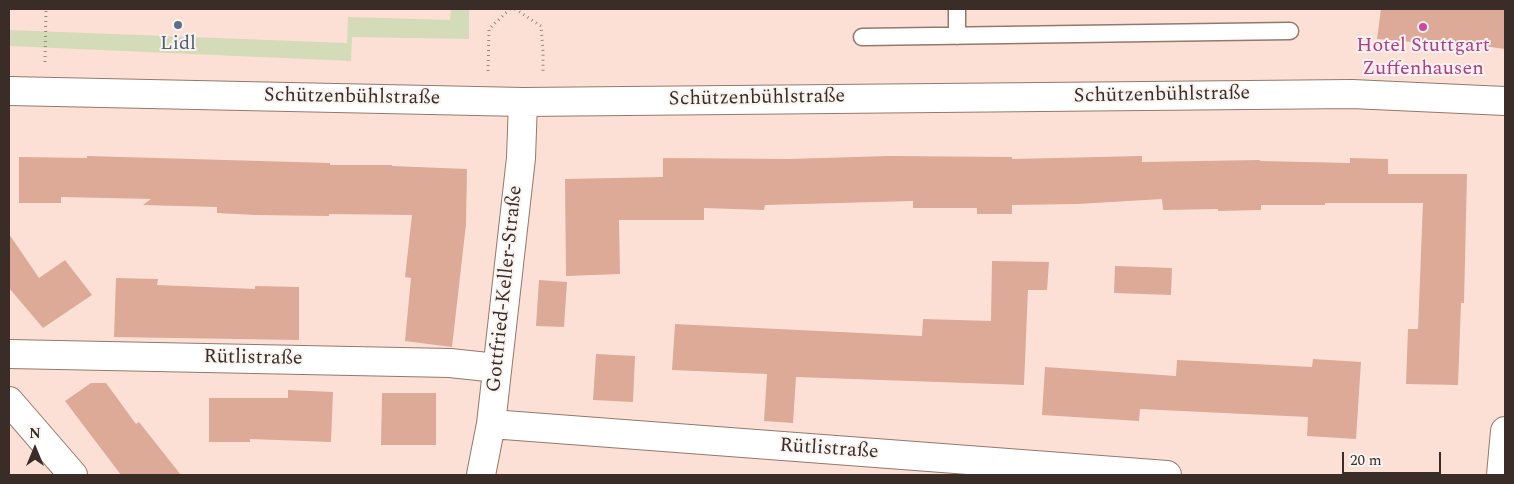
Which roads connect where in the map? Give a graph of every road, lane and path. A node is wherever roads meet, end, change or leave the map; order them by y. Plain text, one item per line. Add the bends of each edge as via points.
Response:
1 (46, 9) edge
2 (510, 9) edge
3 (515, 9) edge
4 (957, 9) edge
5 (1290, 31) dead end
6 (957, 36) junction
7 (862, 38) dead end
8 (9, 92) edge
9 (45, 92) junction
10 (488, 100) junction
11 (1505, 101) edge
12 (533, 102) junction
13 (9, 354) edge
14 (497, 368) junction
15 (9, 401) edge
16 (491, 424) junction
17 (1505, 432) edge
18 (73, 475) edge
19 (481, 475) edge
20 (1167, 475) edge
21 (1502, 475) edge

1 - 9 path
2 - 10 path via 489,29
3 - 12 path via 540,26 544,51
4 - 6 lane
5 - 6 lane
6 - 7 lane
8 - 9 street, Schützenbühlstraße
9 - 10 street, Schützenbühlstraße
10 - 12 street, Schützenbühlstraße
11 - 12 street, Schützenbühlstraße via 1352,94
12 - 14 street, Gottfried-Keller-Straße via 521,158
13 - 14 street, Rütlistraße via 450,363
14 - 16 street, Gottfried-Keller-Straße
15 - 18 street
16 - 19 street, Gottfried-Keller-Straße
16 - 20 street, Rütlistraße
17 - 21 street

